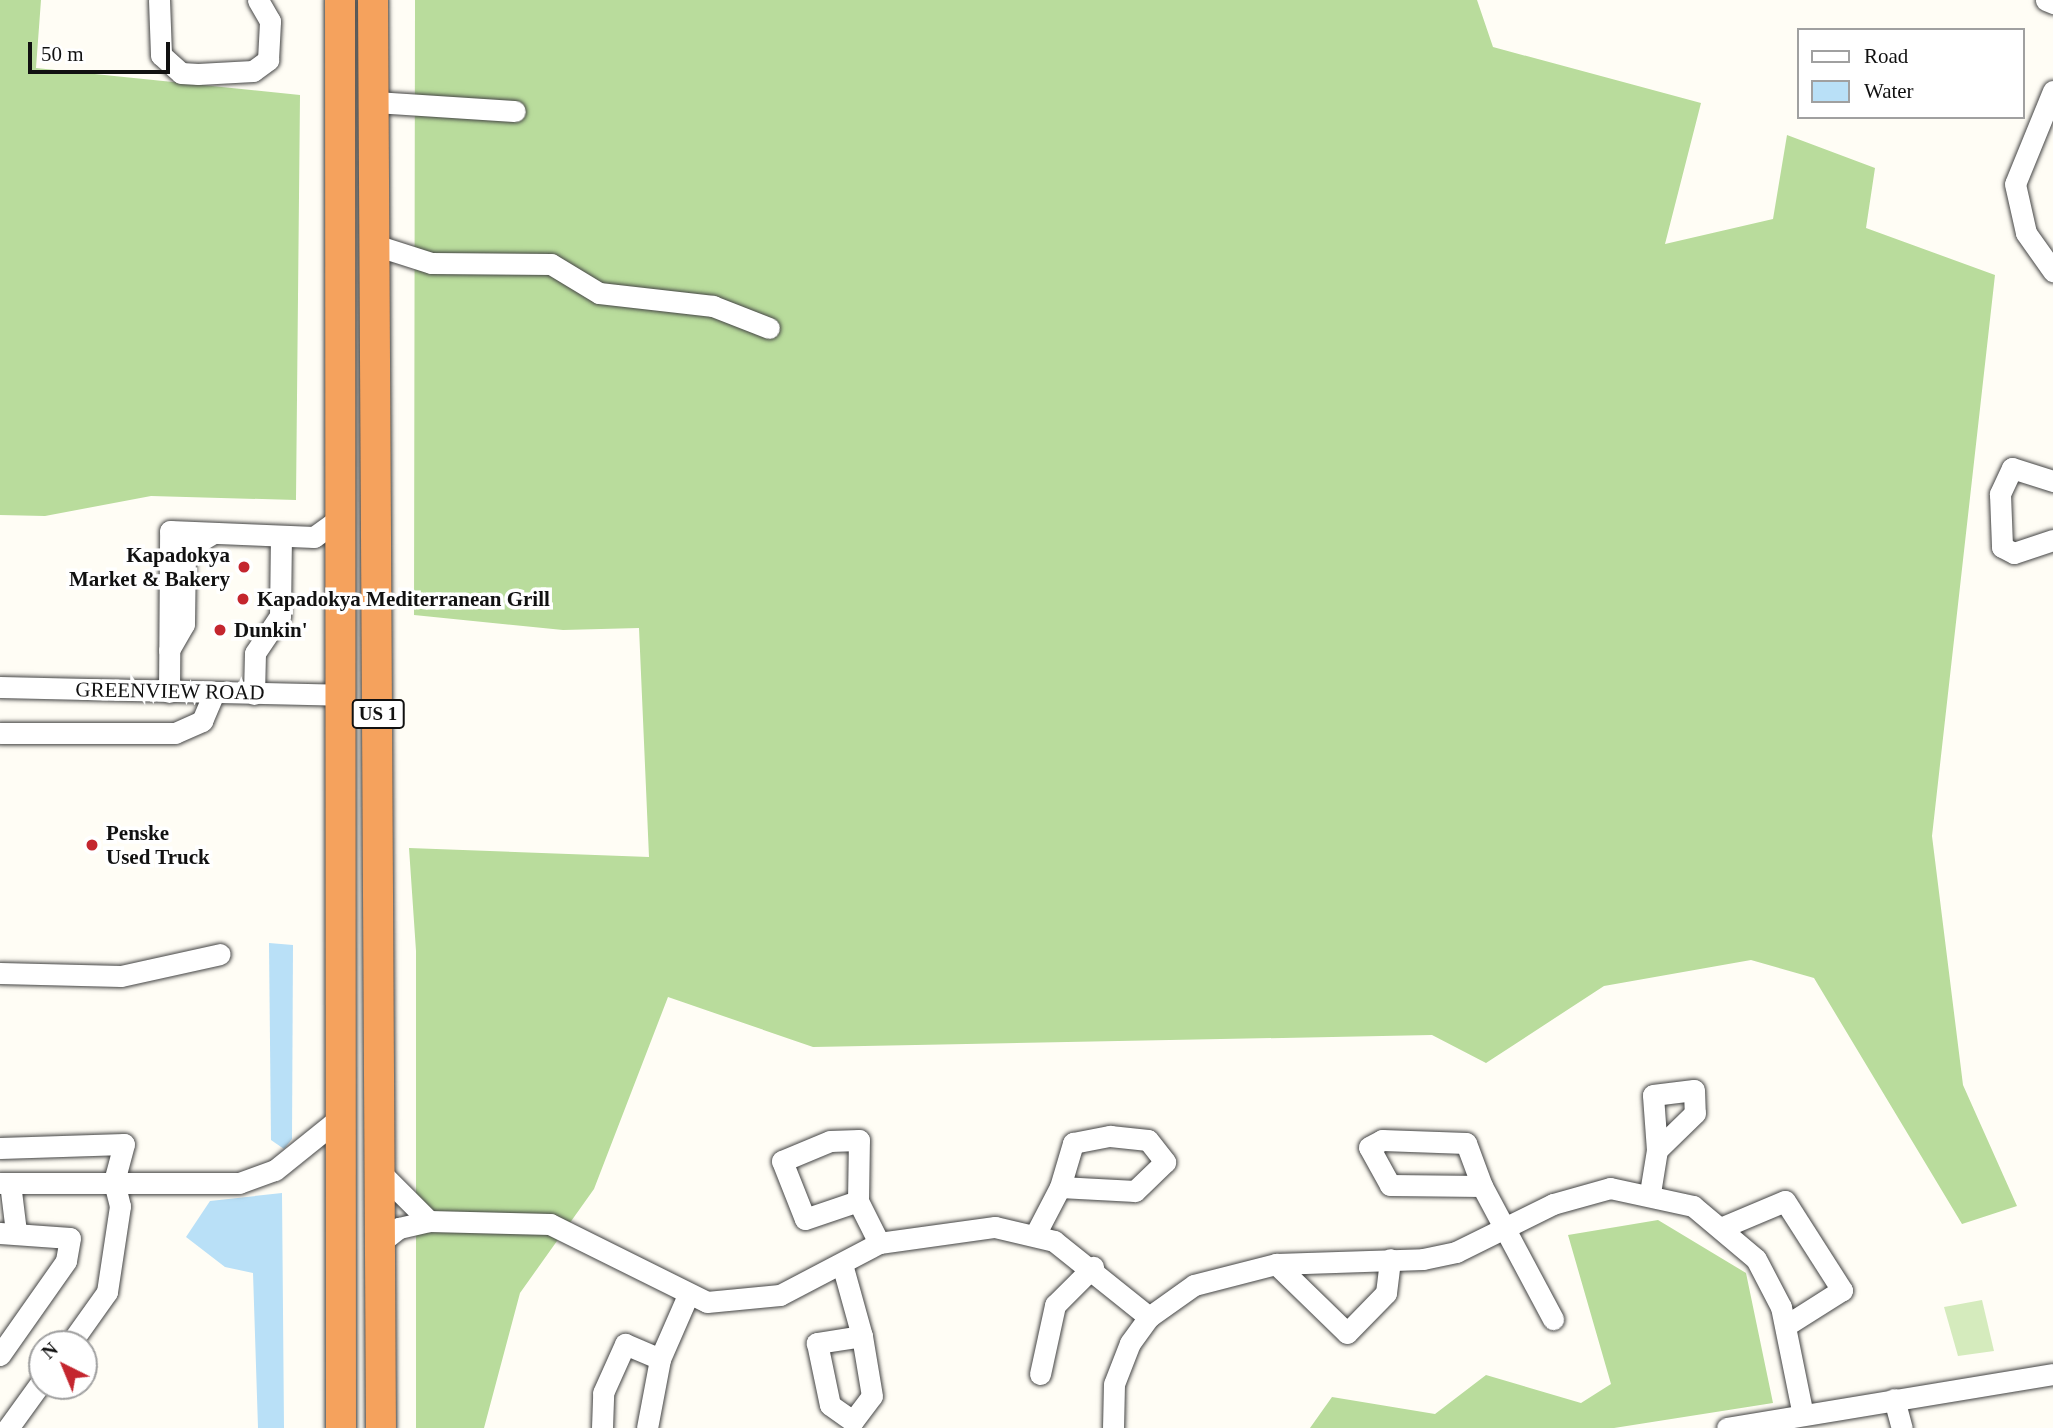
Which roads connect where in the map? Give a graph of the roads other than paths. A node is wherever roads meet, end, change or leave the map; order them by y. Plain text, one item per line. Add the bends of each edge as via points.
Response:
1 (159, 0) edge
2 (168, 0) edge
3 (258, 0) edge
4 (340, 0) edge
5 (373, 0) edge
6 (2046, 0) edge
7 (2053, 4) edge
8 (253, 71) junction
9 (2053, 91) edge
10 (374, 102) junction
11 (515, 111) dead end
12 (375, 245) junction
13 (2053, 271) edge
14 (769, 328) dead end
15 (2053, 481) edge
16 (340, 518) junction
17 (281, 537) junction
18 (2053, 540) edge
19 (0, 687) edge
20 (169, 691) junction
21 (214, 693) junction
22 (254, 694) junction
23 (340, 695) junction
24 (0, 733) edge
25 (220, 954) dead end
26 (0, 973) edge
27 (341, 1117) junction
28 (0, 1148) edge
29 (1657, 1150) dead end
30 (382, 1174) junction
31 (114, 1182) junction
32 (5, 1183) edge
33 (1060, 1186) junction
34 (1482, 1186) junction
35 (1650, 1193) junction
36 (858, 1201) dead end
37 (429, 1221) junction
38 (1723, 1227) junction
39 (1505, 1228) junction
40 (8, 1232) edge
41 (1035, 1235) junction
42 (381, 1242) junction
43 (879, 1243) junction
44 (1390, 1259) junction
45 (842, 1264) junction
46 (1276, 1264) junction
47 (1093, 1267) junction
48 (688, 1295) junction
49 (1149, 1317) junction
50 (1553, 1319) dead end
51 (1785, 1326) junction
52 (80, 1330) edge
53 (862, 1336) dead end
54 (0, 1355) edge
55 (660, 1359) junction
56 (1040, 1374) dead end
57 (2053, 1374) edge
58 (1895, 1399) junction
59 (28, 1400) edge
60 (1803, 1415) junction
61 (341, 1427) edge
62 (8, 1428) edge
63 (381, 1428) edge
64 (602, 1428) edge
65 (647, 1428) edge
66 (1113, 1428) edge
67 (1727, 1428) edge
68 (1902, 1428) edge

1 - 8 street via 161,55 169,65 198,75
2 - 8 street via 169,39 183,60
3 - 8 street via 270,21 272,50
4 - 16 highway, US 1
5 - 10 highway, US 1
6 - 7 street
9 - 13 street via 2015,184 2026,233
10 - 11 street
10 - 12 highway, US 1
12 - 14 street via 431,263 551,264 599,293 713,306
12 - 30 highway, US 1
15 - 18 street via 2012,468 2000,494 2002,547 2014,553
16 - 17 street via 314,537
16 - 23 highway, US 1
17 - 20 street via 178,527 168,535
17 - 22 street via 280,615 255,653
19 - 20 street, GREENVIEW ROAD
20 - 21 street, GREENVIEW ROAD
21 - 22 street, GREENVIEW ROAD
21 - 24 street via 202,721 175,733
22 - 23 street, GREENVIEW ROAD
23 - 27 highway, US 1
25 - 26 street via 121,976
27 - 31 street via 255,1179
27 - 61 highway, US 1
28 - 31 street via 124,1144
29 - 35 street
30 - 37 street
30 - 42 highway, US 1
31 - 32 street
31 - 52 street via 120,1206 107,1293
32 - 40 street
33 - 33 street via 1073,1143 1110,1136 1148,1140 1165,1162 1135,1192
33 - 41 street
34 - 34 street via 1390,1185 1369,1147 1382,1140 1466,1143
34 - 39 street
35 - 38 street via 1679,1199
35 - 39 street via 1589,1191
36 - 43 street
37 - 42 street via 399,1227
37 - 48 street via 550,1224
38 - 51 street via 1760,1266
38 - 51 street via 1786,1200 1842,1290
39 - 44 street via 1456,1252
39 - 50 street
40 - 54 street via 70,1238 66,1261
41 - 43 street via 961,1227
41 - 47 street
42 - 63 highway, US 1
43 - 45 street
44 - 46 street
44 - 46 street via 1386,1293 1347,1334
45 - 48 street via 780,1295 707,1302
45 - 53 street
46 - 49 street via 1194,1285
47 - 49 street
47 - 56 street via 1055,1305
48 - 55 street
49 - 66 street via 1118,1370
51 - 60 street
55 - 64 street via 625,1344 603,1393
55 - 65 street
57 - 58 street
58 - 60 street
58 - 68 street
59 - 62 street
60 - 67 street

